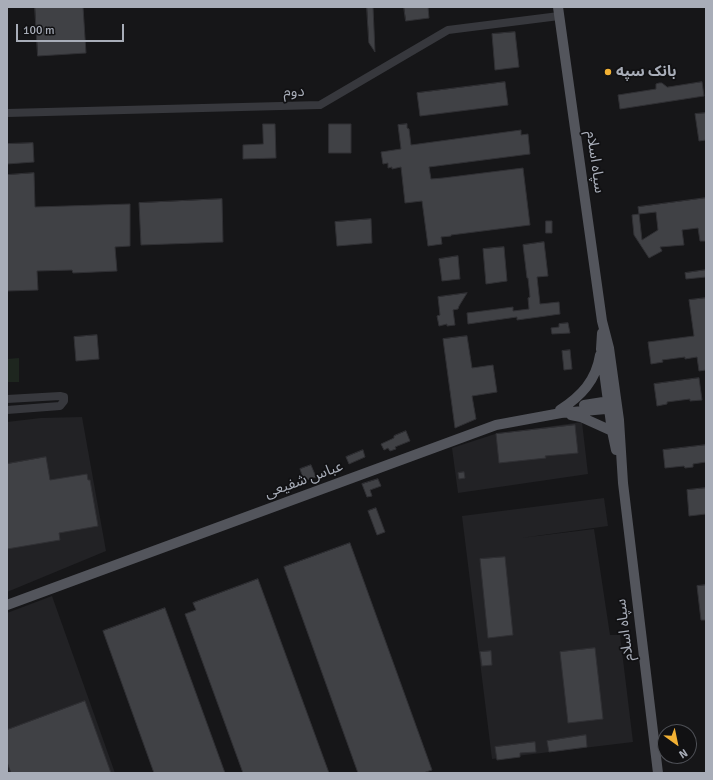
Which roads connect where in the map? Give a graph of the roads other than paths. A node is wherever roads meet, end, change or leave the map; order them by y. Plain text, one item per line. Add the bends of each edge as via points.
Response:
1 (559, 11) edge
2 (7, 113) edge
3 (602, 321) junction
4 (601, 349) junction
5 (7, 399) edge
6 (613, 404) junction
7 (7, 410) edge
8 (561, 411) junction
9 (612, 431) junction
10 (623, 483) junction
11 (7, 598) edge
12 (7, 604) edge
13 (658, 773) edge

1 - 2 lane, دوم via 448,30 320,105
1 - 3 main road, سپاه اسلام
3 - 4 main road, سپاه اسلام
3 - 6 main road, سپاه اسلام via 609,348
4 - 6 main road, سپاه اسلام
4 - 8 main road via 599,362 590,383
5 - 7 lane via 64,397 64,402 60,406
6 - 8 main road, عباس شفیعی
6 - 9 main road, سپاه اسلام
6 - 10 main road, سپاه اسلام via 620,430
8 - 9 main road
8 - 11 main road, عباس شفیعی via 495,422
8 - 12 main road, عباس شفیعی via 496,425
9 - 10 main road, سپاه اسلام
10 - 13 main road, سپاه اسلام

